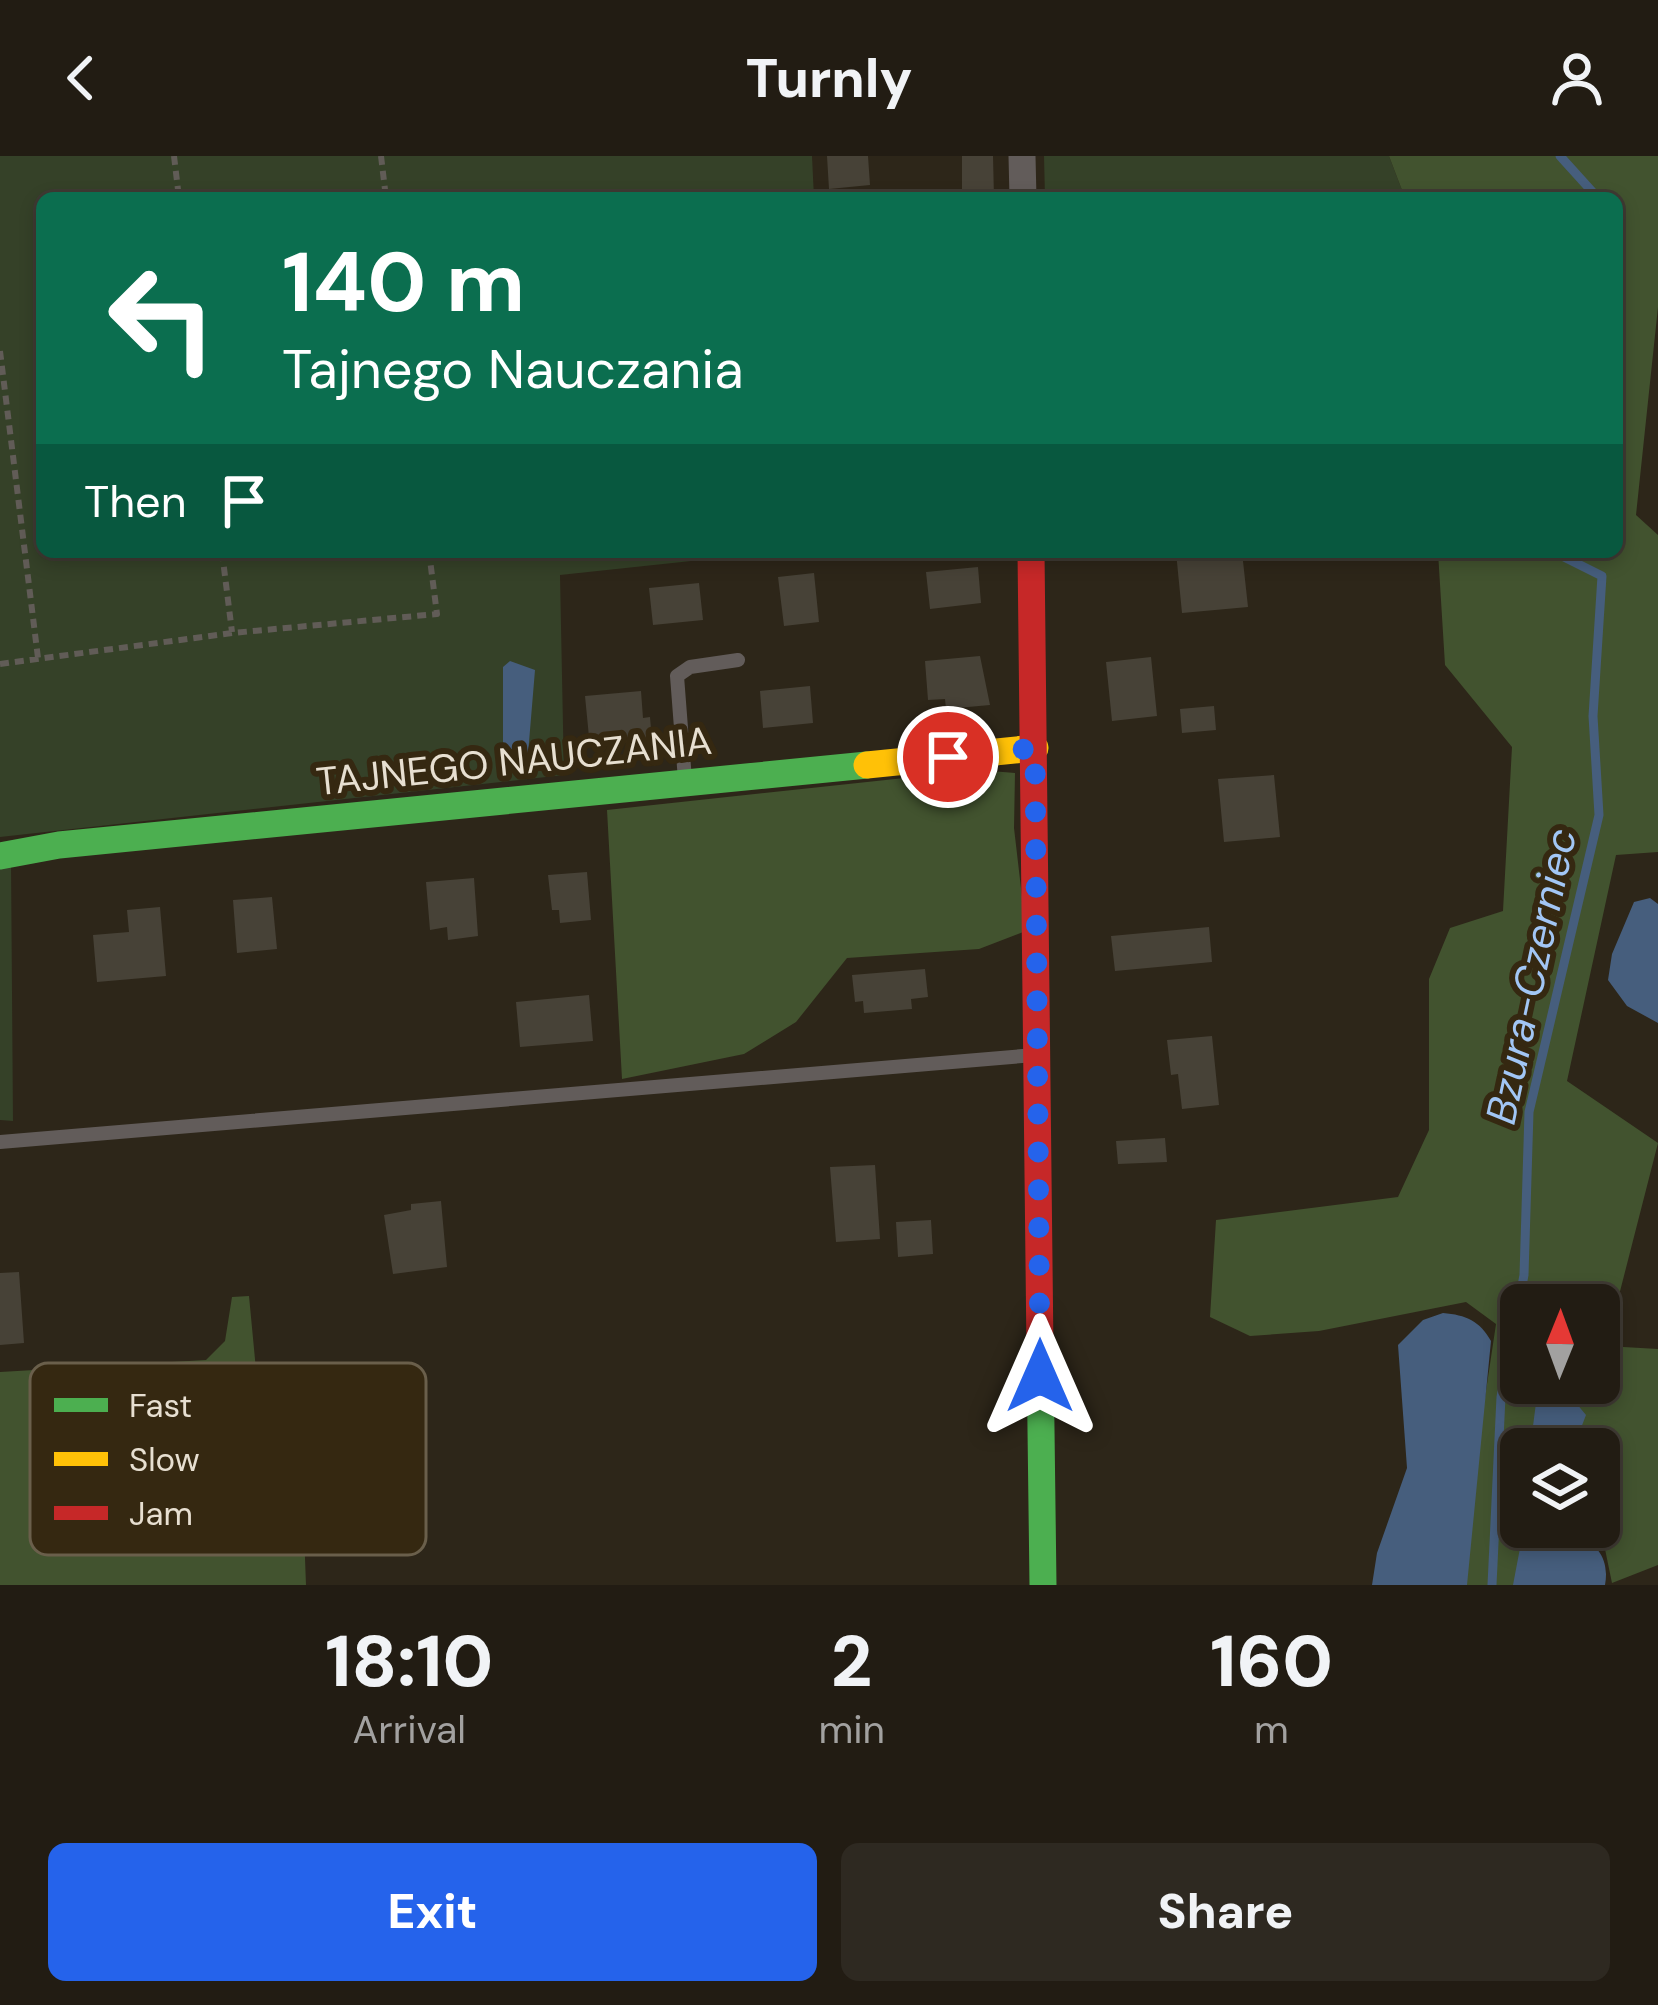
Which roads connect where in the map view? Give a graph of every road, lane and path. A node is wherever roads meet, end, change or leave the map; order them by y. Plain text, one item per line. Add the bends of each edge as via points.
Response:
1 (174, 156) edge
2 (381, 156) edge
3 (1022, 156) edge
4 (178, 192) edge
5 (385, 192) edge
6 (1023, 192) edge
7 (0, 352) edge
8 (223, 558) edge
9 (430, 558) edge
10 (1031, 558) edge
11 (232, 633) junction
12 (38, 659) junction
13 (738, 660) dead end
14 (0, 664) edge
15 (1035, 748) junction
16 (686, 783) junction
17 (0, 856) edge
18 (1038, 1054) junction
19 (0, 1142) edge
20 (1043, 1585) edge

1 - 4 path
2 - 5 path
3 - 6 street
7 - 12 path
8 - 11 path
9 - 11 path via 437,614
10 - 15 street
11 - 12 path
12 - 14 path
13 - 16 lane via 677,676
15 - 16 street, TAJNEGO NAUCZANIA
15 - 18 street
16 - 17 street, TAJNEGO NAUCZANIA
18 - 19 lane
18 - 20 street

